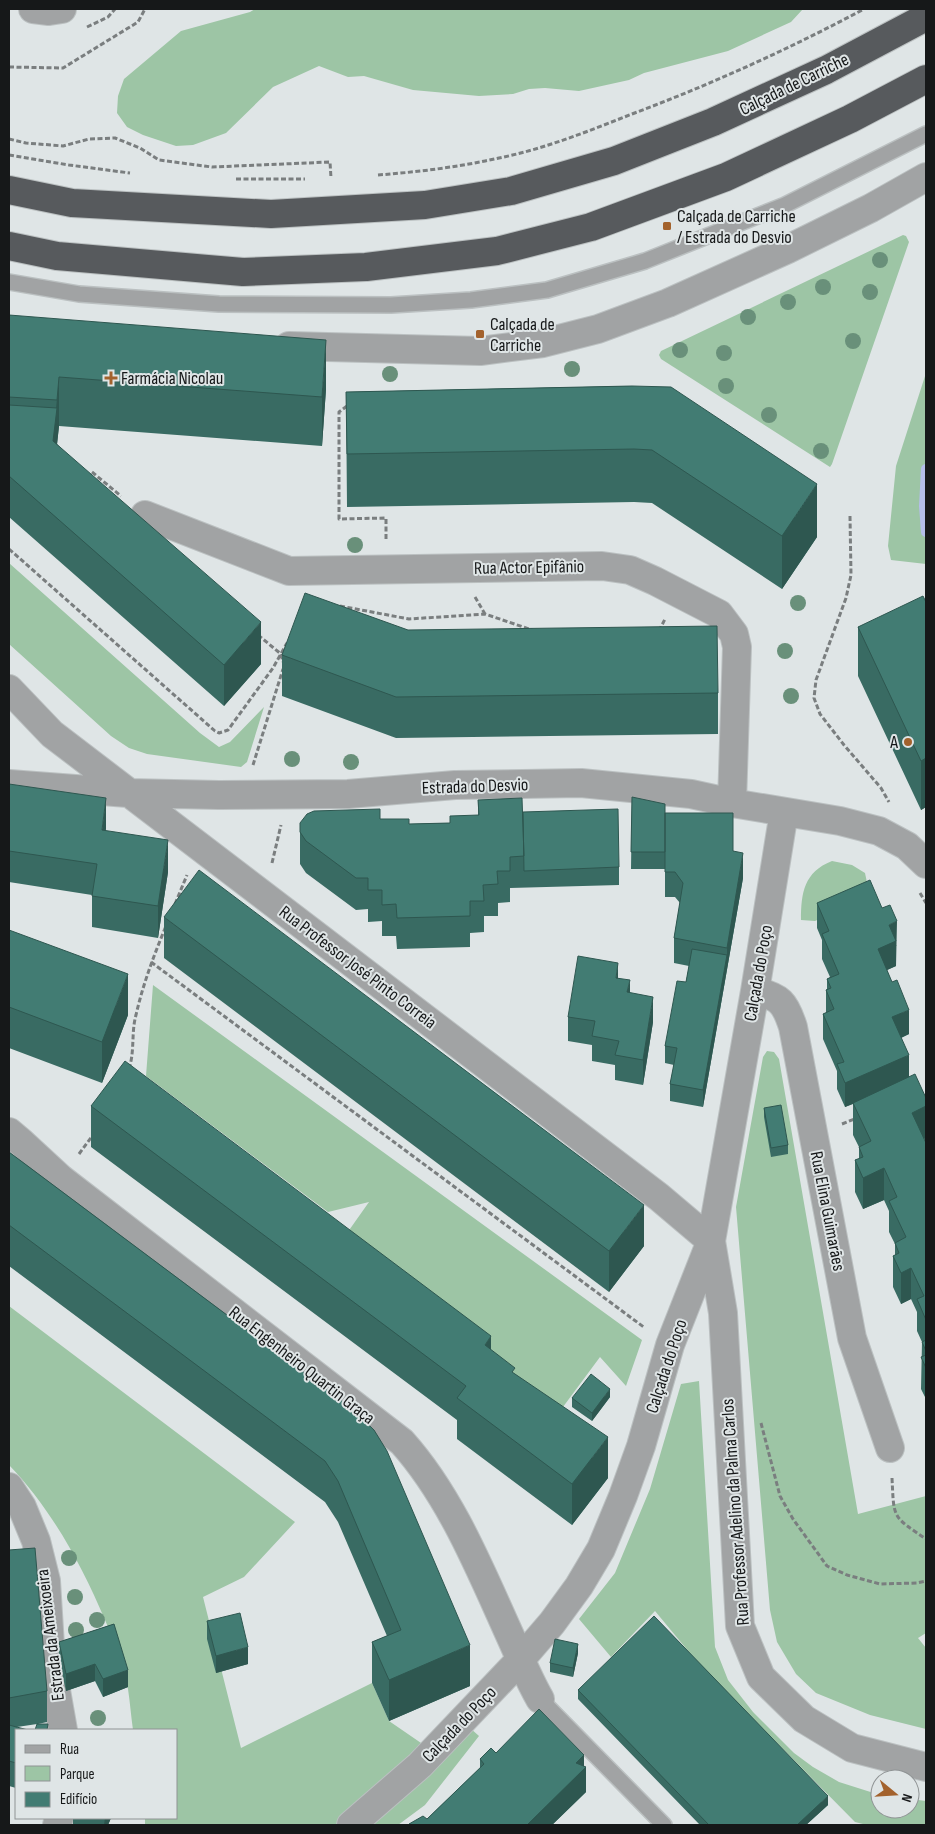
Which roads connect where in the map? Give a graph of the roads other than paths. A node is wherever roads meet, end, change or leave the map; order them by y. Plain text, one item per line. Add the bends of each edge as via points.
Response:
1 (32, 9) edge
2 (62, 9) edge
3 (926, 17) edge
4 (926, 79) edge
5 (926, 134) edge
6 (926, 178) edge
7 (9, 190) edge
8 (9, 246) edge
9 (9, 282) edge
10 (267, 345) edge
11 (145, 515) road end
12 (9, 689) edge
13 (9, 784) edge
14 (128, 793) junction
15 (732, 803) junction
16 (784, 812) junction
17 (926, 864) edge
18 (755, 991) junction
19 (9, 1132) edge
20 (711, 1241) junction
21 (890, 1448) road end
22 (9, 1487) edge
23 (520, 1659) junction
24 (540, 1699) joint
25 (63, 1729) edge
26 (926, 1767) edge
27 (351, 1825) edge
28 (664, 1825) edge

1 - 2 street
3 - 7 highway, Calçada de Carriche via 826,70 713,122 614,161 511,191 425,205 271,214 72,203
4 - 8 highway via 726,177 592,227 497,251 366,268 244,272 57,256
5 - 9 lane via 785,205 645,262 547,290 471,300 392,305 219,304 79,294
6 - 10 street via 788,249 668,303 598,329 543,343 480,351
11 - 15 street, Rua Actor Epifânio via 290,571 602,566 630,570 656,581 719,614 734,634 737,647
12 - 14 street, Rua Professor José Pinto Correia via 52,734
13 - 14 street, Estrada do Desvio
14 - 15 street, Estrada do Desvio via 348,794 455,785 581,783 691,794
14 - 20 street, Rua Professor José Pinto Correia via 659,1196
15 - 16 street, Estrada do Desvio
16 - 17 street, Estrada do Desvio via 878,831 908,846
16 - 18 street, Calçada do Poço
18 - 20 street, Calçada do Poço
18 - 21 street, Rua Elina Guimarães via 781,1000 793,1027 852,1338
19 - 23 street, Rua Engenheiro Quartin Graça via 61,1179 402,1442 442,1495
20 - 23 street, Calçada do Poço via 670,1345 623,1496 600,1549 579,1586
20 - 26 street, Rua Professor Adelino da Palma Carlos via 723,1313 740,1626 761,1677 804,1719 852,1748
22 - 25 street, Estrada da Ameixoeira via 22,1507 36,1541 46,1581 51,1662
23 - 24 street, Rua Engenheiro Quartin Graça
23 - 27 street, Calçada do Poço via 420,1765
24 - 28 lane

